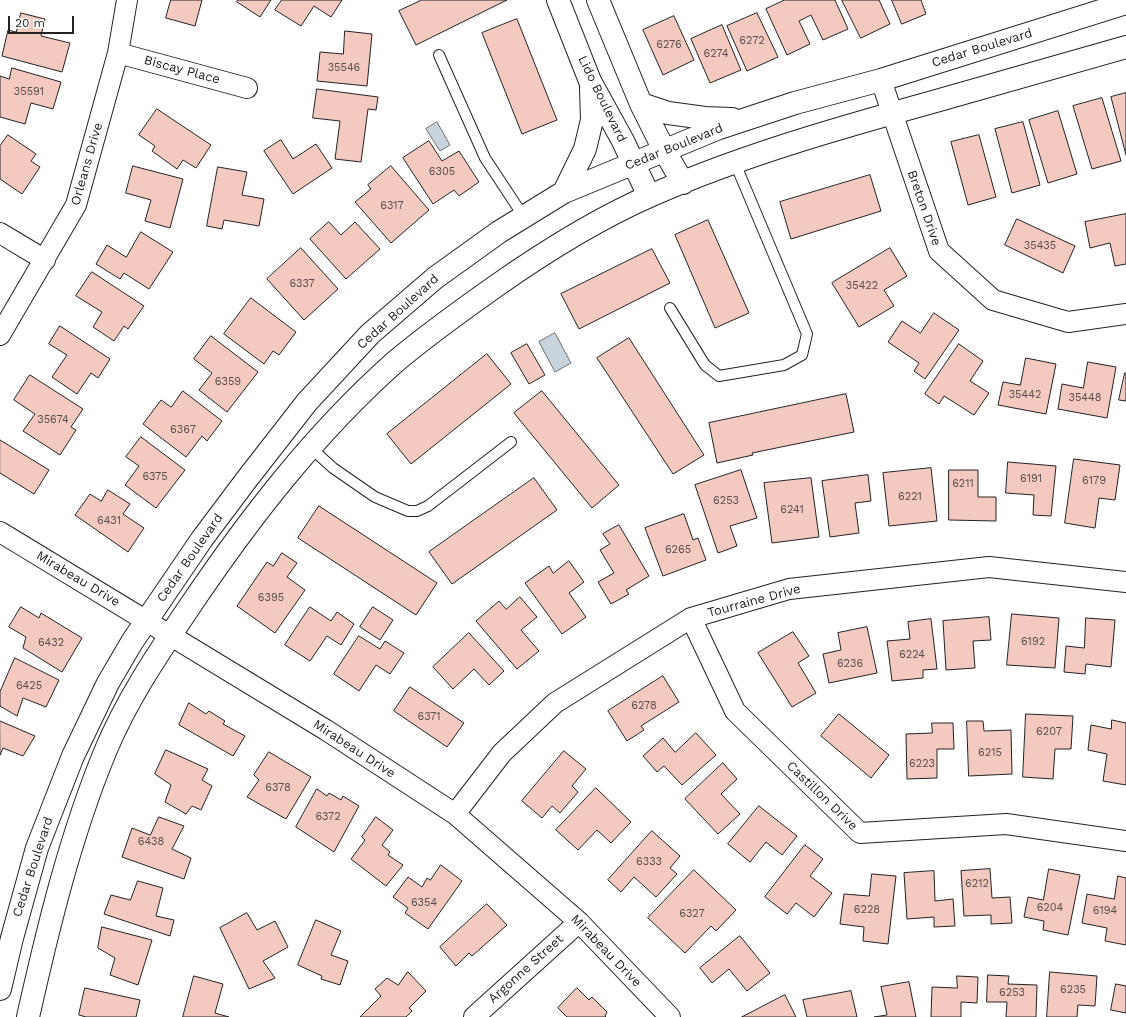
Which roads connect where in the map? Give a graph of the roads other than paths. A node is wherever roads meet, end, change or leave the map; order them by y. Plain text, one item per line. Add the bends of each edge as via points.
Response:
1 (127, 0) edge
2 (558, 0) edge
3 (598, 0) edge
4 (1126, 3) edge
5 (1126, 47) edge
6 (118, 53) junction
7 (439, 55) dead end
8 (881, 80) junction
9 (590, 81) junction
10 (247, 88) dead end
11 (641, 104) junction
12 (892, 113) junction
13 (745, 119) junction
14 (664, 150) junction
15 (633, 163) junction
16 (735, 163) junction
17 (682, 183) junction
18 (564, 192) junction
19 (649, 196) junction
20 (524, 217) junction
21 (0, 233) edge
22 (45, 260) junction
23 (670, 308) dead end
24 (1126, 314) edge
25 (0, 335) edge
26 (511, 442) dead end
27 (311, 448) junction
28 (0, 532) edge
29 (1126, 582) edge
30 (690, 618) junction
31 (146, 620) junction
32 (171, 635) junction
33 (455, 814) junction
34 (1126, 841) edge
35 (579, 922) junction
36 (0, 989) edge
37 (28, 1017) edge
38 (474, 1017) edge
39 (670, 1017) edge

1 - 6 street, Orleans Drive
2 - 9 street, Lido Boulevard
3 - 11 street
4 - 8 street, Cedar Boulevard
5 - 12 street, Cedar Boulevard
6 - 10 street, Biscay Place
6 - 22 street, Orleans Drive via 76,205
7 - 20 lane via 485,158
8 - 12 street, Breton Drive
8 - 13 street, Cedar Boulevard
9 - 15 street, Lido Boulevard
9 - 18 street via 592,120 585,149
11 - 13 street via 668,113 705,118
11 - 14 street
12 - 16 street, Cedar Boulevard via 807,137
12 - 24 street, Breton Drive via 939,251 993,300 1068,322
13 - 14 street, Cedar Boulevard
14 - 15 street, Cedar Boulevard
14 - 17 street
15 - 18 street, Cedar Boulevard
15 - 19 street, Lido Boulevard
16 - 17 street, Cedar Boulevard
16 - 23 lane via 807,334 802,356 784,364 719,376 705,365
17 - 19 street, Cedar Boulevard
18 - 20 street, Cedar Boulevard
19 - 27 street, Cedar Boulevard via 590,226 526,265 462,310 396,362 334,421
20 - 31 street, Cedar Boulevard via 435,278 370,334 307,402 247,478
21 - 22 street
22 - 25 street, Orleans Drive
26 - 27 lane via 428,506 417,511 408,511 375,496 333,468
27 - 32 street, Cedar Boulevard via 275,489 224,555
28 - 31 street, Mirabeau Drive
29 - 30 street, Tourraine Drive via 989,567 789,589
30 - 33 street, Tourraine Drive via 555,703 502,753
30 - 34 street, Castillon Drive via 735,711 860,833 1006,824
31 - 32 street, Mirabeau Drive
31 - 36 street, Cedar Boulevard via 108,683 73,756 37,848
32 - 33 street, Mirabeau Drive via 326,730
32 - 37 street, Cedar Boulevard via 129,700 105,752 70,854
33 - 35 street, Mirabeau Drive
35 - 38 street, Argonne Street
35 - 39 street, Mirabeau Drive

